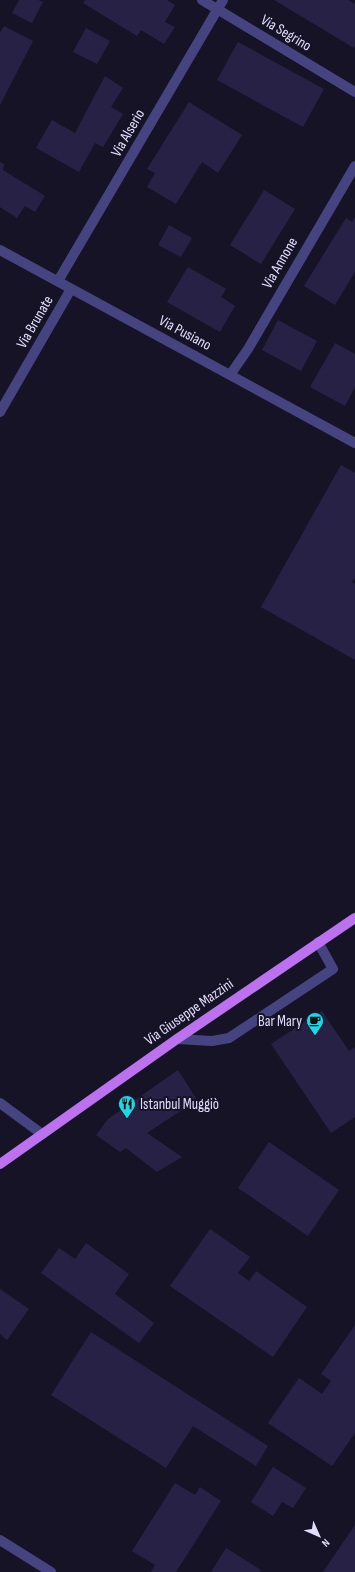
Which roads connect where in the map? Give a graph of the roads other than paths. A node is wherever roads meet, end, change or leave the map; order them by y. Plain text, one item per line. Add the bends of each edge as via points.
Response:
1 (202, 0) edge
2 (223, 0) edge
3 (218, 9) junction
4 (355, 92) edge
5 (355, 166) edge
6 (0, 250) edge
7 (58, 281) junction
8 (71, 288) junction
9 (230, 375) junction
10 (0, 412) edge
11 (355, 443) edge
12 (355, 918) edge
13 (318, 942) junction
14 (177, 1039) junction
15 (0, 1103) edge
16 (42, 1134) junction
17 (0, 1164) edge
18 (0, 1540) edge
19 (51, 1572) edge

1 - 3 street, Via Segrino
2 - 3 street, Via Alserio
3 - 4 street, Via Segrino
3 - 7 street, Via Alserio
5 - 9 street, Via Annone via 248,349
6 - 7 street, Via Pusiano
7 - 8 street, Via Pusiano
8 - 9 street, Via Pusiano
8 - 10 street, Via Brunate
9 - 11 street, Via Pusiano
12 - 13 main road, Via Giuseppe Mazzini
13 - 14 main road, Via Giuseppe Mazzini
13 - 14 street via 333,969 229,1038 212,1041
14 - 16 main road, Via Giuseppe Mazzini
15 - 16 street
16 - 17 main road, Via Giuseppe Mazzini
18 - 19 street

